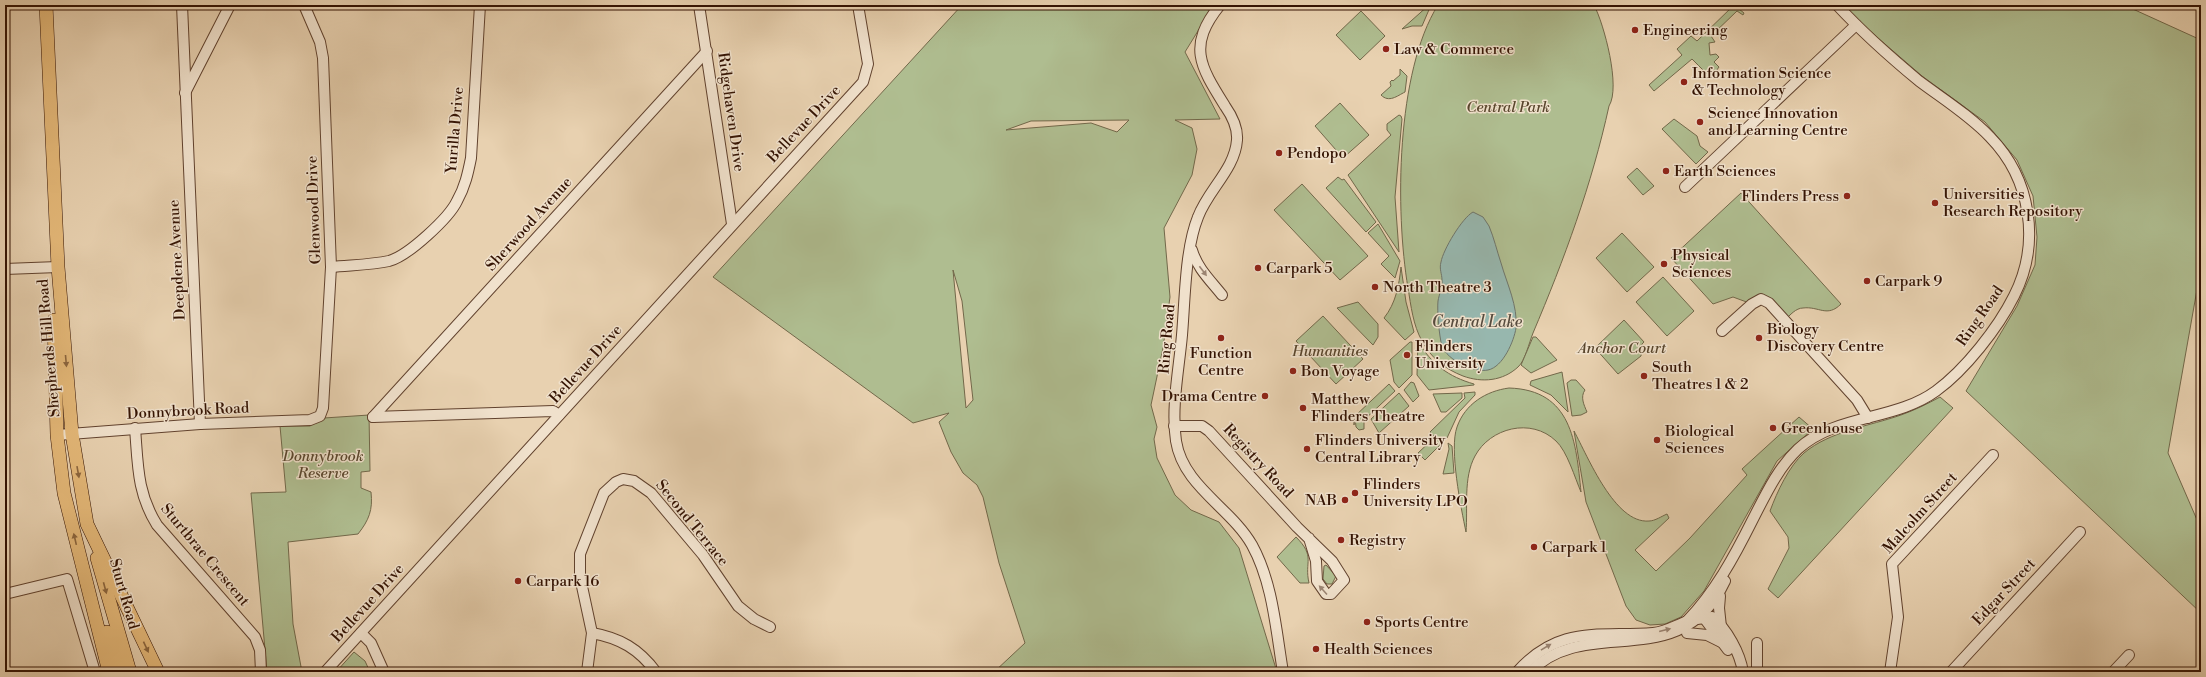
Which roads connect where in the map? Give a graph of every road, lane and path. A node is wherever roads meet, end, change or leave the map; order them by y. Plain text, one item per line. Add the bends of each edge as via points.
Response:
1 (182, 5) edge
2 (230, 5) edge
3 (304, 5) edge
4 (480, 5) edge
5 (699, 5) edge
6 (858, 5) edge
7 (1220, 5) edge
8 (1837, 5) edge
9 (43, 6) edge
10 (1856, 25) junction
11 (707, 51) junction
12 (184, 95) junction
13 (1685, 187) dead end
14 (732, 224) junction
15 (1191, 244) junction
16 (331, 266) junction
17 (55, 267) junction
18 (5, 269) edge
19 (1222, 295) dead end
20 (1722, 331) dead end
21 (559, 415) junction
22 (320, 416) joint
23 (1868, 418) junction
24 (200, 424) junction
25 (1174, 426) junction
26 (135, 428) junction
27 (72, 434) junction
28 (57, 435) junction
29 (1993, 454) dead end
30 (87, 524) junction
31 (2080, 532) dead end
32 (1308, 538) junction
33 (1735, 555) junction
34 (80, 559) junction
35 (1722, 588) junction
36 (1711, 592) junction
37 (5, 594) edge
38 (1704, 618) junction
39 (1687, 621) junction
40 (770, 627) dead end
41 (1722, 627) junction
42 (361, 633) junction
43 (592, 633) junction
44 (1634, 633) junction
45 (1687, 633) junction
46 (1724, 643) junction
47 (1757, 643) dead end
48 (1623, 648) junction
49 (2129, 655) dead end
50 (95, 672) edge
51 (108, 672) edge
52 (119, 672) edge
53 (130, 672) edge
54 (158, 672) edge
55 (261, 672) edge
56 (325, 672) edge
57 (384, 672) edge
58 (587, 672) edge
59 (656, 672) edge
60 (1283, 672) edge
61 (1517, 672) edge
62 (1530, 672) edge
63 (1737, 672) edge
64 (1743, 672) edge
65 (1757, 672) edge
66 (1890, 672) edge
67 (1951, 672) edge
68 (2114, 672) edge

1 - 12 street, Deepdene Avenue
2 - 12 street, Deepdene Avenue
3 - 16 street, Glenwood Drive via 320,42 323,58
4 - 16 street, Yurilla Drive via 471,158 467,179 457,203 419,244 405,254 390,261
5 - 11 street, Ridgehaven Drive
6 - 14 street, Bellevue Drive via 868,64 864,82
7 - 15 street, Ring Road via 1204,29 1200,52 1204,71 1237,130 1237,144 1232,158 1198,216
8 - 10 street, Ring Road
9 - 17 main road, Shepherds Hill Road
10 - 13 street
10 - 23 street, Ring Road via 1894,60 1979,126 1997,145 2021,185 2030,227 2027,260 2017,291 2004,314 1960,369 1926,398 1904,408
11 - 14 street, Ridgehaven Drive
11 - 21 street, Sherwood Avenue via 373,417 553,411
12 - 24 street, Deepdene Avenue
14 - 21 street, Bellevue Drive
15 -> 19 street via 1194,259
15 - 25 street, Ring Road
16 - 22 street, Glenwood Drive via 323,408
17 - 18 street
17 -> 27 main road, Shepherds Hill Road
17 - 28 main road, Shepherds Hill Road
20 - 23 street via 1752,304 1762,299 1769,302 1857,400
21 - 42 street, Bellevue Drive
22 - 24 street, Donnybrook Road via 310,420
23 - 33 street, Ring Road via 1819,434 1799,448 1776,476
24 - 26 street, Donnybrook Road
25 - 32 street, Registry Road via 1202,426 1209,430
25 - 60 street, Ring Road via 1178,450 1188,470 1252,544 1270,598
26 - 27 street, Donnybrook Road
26 - 55 street, Sturtbrae Crescent via 139,486 147,509 157,525 255,637 260,650
27 - 28 street, Donnybrook Road
27 -> 30 main road, Shepherds Hill Road
34 -> 28 main road, Shepherds Hill Road via 64,493
29 - 66 street, Malcolm Street via 1892,564 1898,617
30 -> 53 main road, Sturt Road
30 -> 54 main road, Shepherds Hill Road
31 - 67 street, Edgar Street
32 -> 32 street, Registry Road via 1332,561 1344,577 1343,583 1331,594 1326,594 1318,584 1316,561
33 - 35 street, Ring Road
33 - 36 street, Ring Road
34 - 51 main road, Shepherds Hill Road
34 - 52 main road, Sturt Road
35 - 38 street, Ring Road
35 - 41 street via 1719,601
36 - 38 street
36 - 39 street, Ring Road
37 - 50 street via 66,579
38 - 39 street
38 - 41 street via 1712,617
38 - 45 street, Ring Road
38 - 46 street
44 -> 39 street via 1662,631
40 - 43 street, Second Terrace via 754,619 738,606 703,555 651,493 634,481 623,479 604,493 580,554 580,577
41 - 64 street
42 - 56 street, Bellevue Drive
42 - 57 street via 371,643
43 - 58 street, Second Terrace
43 - 59 street via 624,642 638,651
44 - 48 street via 1626,640
61 -> 44 street via 1536,653 1564,639 1586,635
45 - 46 street via 1707,635
45 - 48 street, Ring Road via 1658,645
46 - 63 street
47 - 65 street
48 - 62 street, Ring Road via 1578,650 1557,654
49 - 68 street

